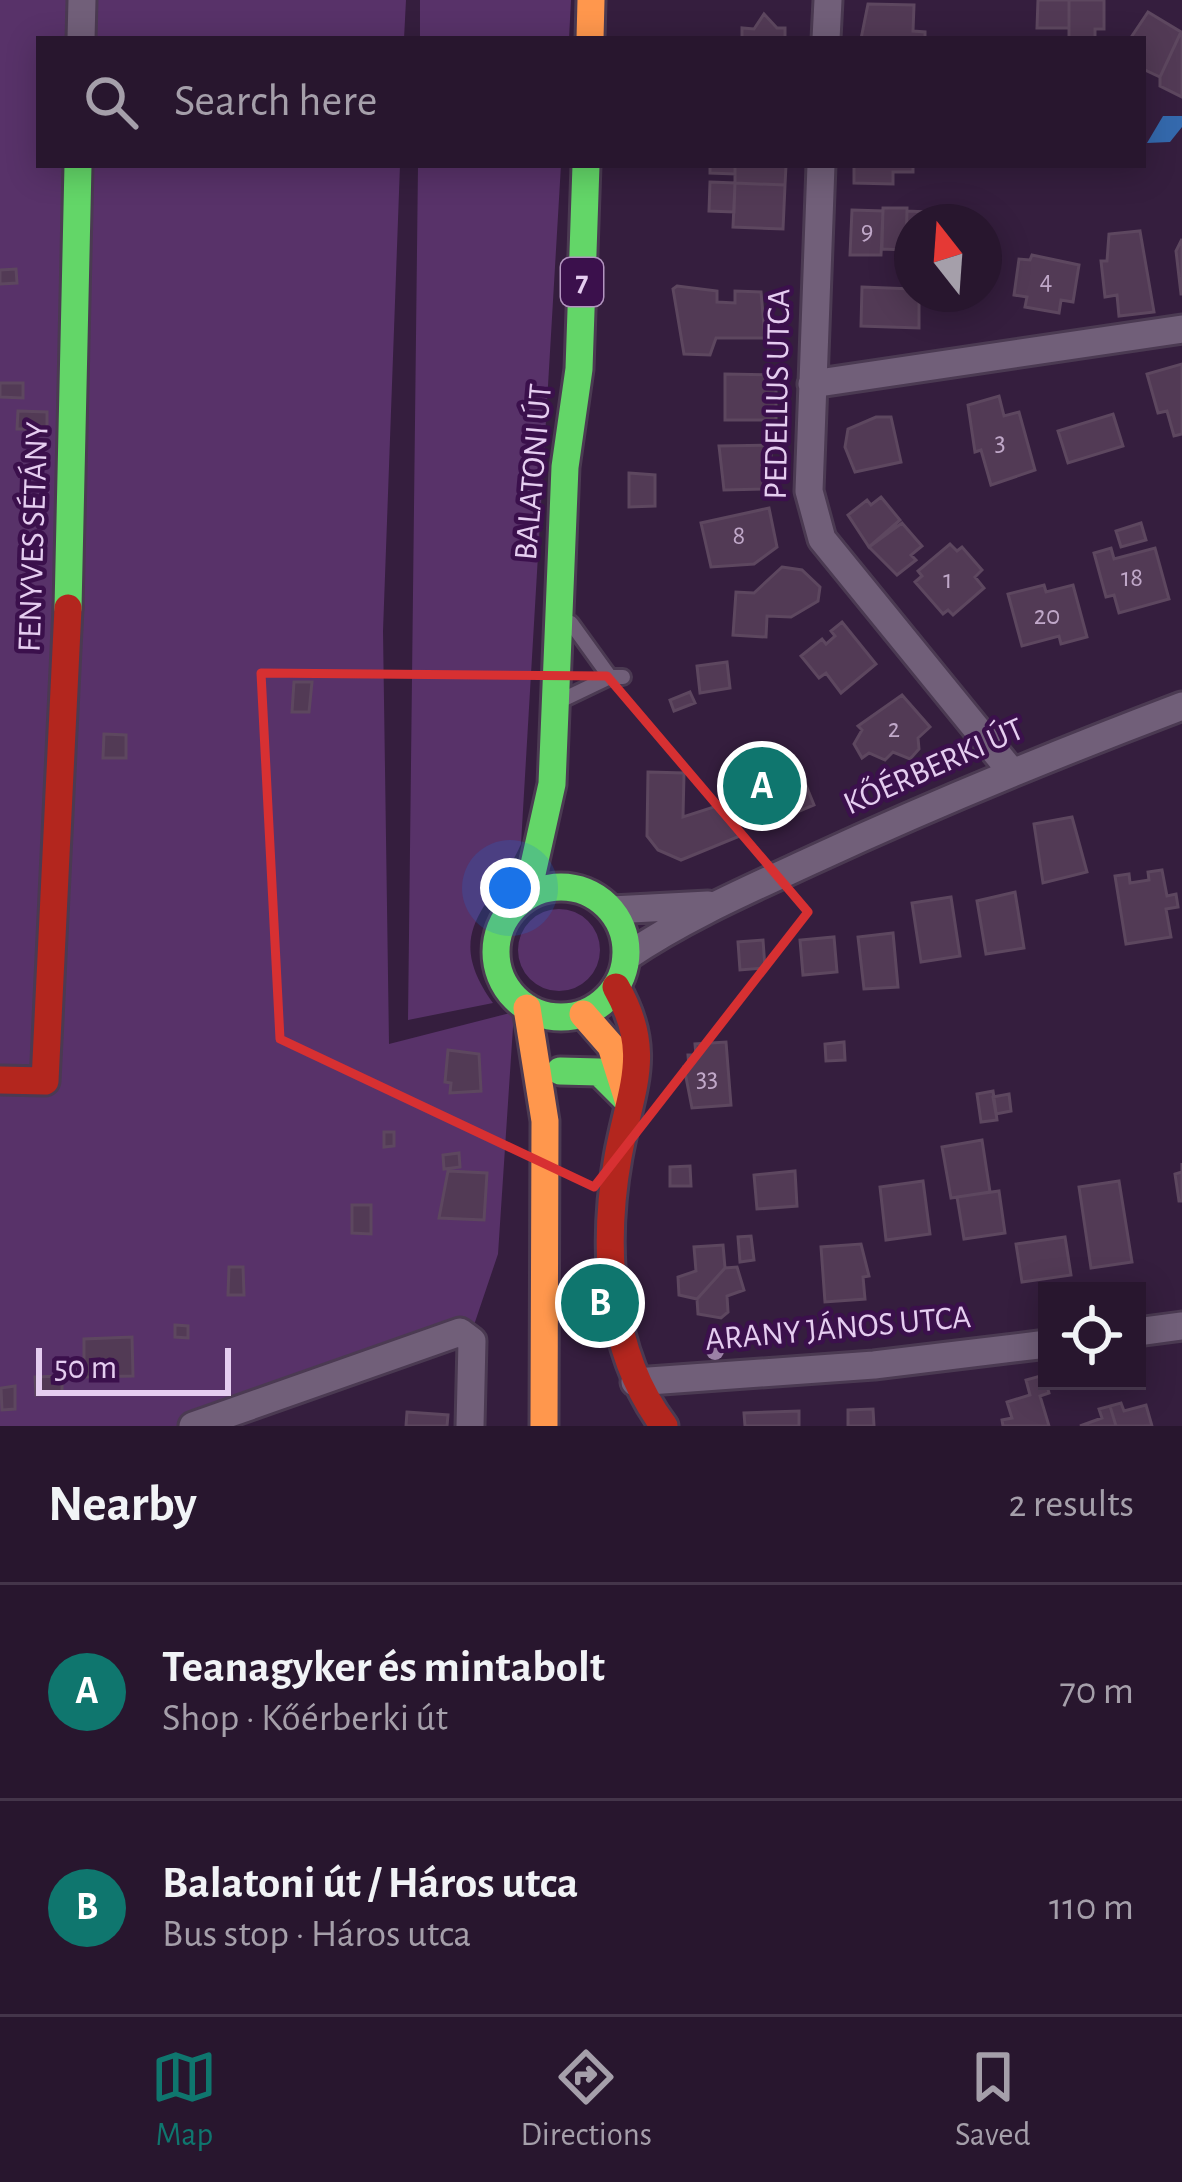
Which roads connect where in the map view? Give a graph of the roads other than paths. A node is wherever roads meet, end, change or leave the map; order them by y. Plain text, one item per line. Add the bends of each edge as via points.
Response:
1 (82, 0) edge
2 (591, 0) edge
3 (828, 0) edge
4 (81, 36) edge
5 (590, 36) edge
6 (826, 36) edge
7 (78, 168) edge
8 (586, 168) edge
9 (821, 168) edge
10 (1182, 329) edge
11 (812, 384) junction
12 (560, 602) junction
13 (556, 703) junction
14 (1182, 706) edge
15 (1011, 771) junction
16 (552, 784) junction
17 (574, 868) junction
18 (527, 896) junction
19 (718, 904) junction
20 (612, 910) junction
21 (626, 957) junction
22 (616, 987) junction
23 (527, 1008) junction
24 (580, 1015) junction
25 (560, 1071) junction
26 (0, 1080) edge
27 (630, 1106) junction
28 (545, 1121) junction
29 (1182, 1326) edge
30 (1146, 1331) edge
31 (1038, 1345) edge
32 (635, 1382) junction
33 (193, 1426) edge
34 (470, 1426) edge
35 (544, 1426) edge
36 (664, 1426) edge

1 - 4 street
2 - 5 main road
3 - 6 street
7 - 26 main road, FENYVES SÉTÁNY via 51,1029 45,1082
8 - 12 main road, BALATONI ÚT / 7
9 - 11 street, PEDELLUS UTCA
10 - 11 street
11 - 15 street, PEDELLUS UTCA via 809,491 822,539
12 - 13 main road, BALATONI ÚT / 7
12 - 13 lane via 588,652 617,677
13 - 16 main road, BALATONI ÚT / 7
14 - 15 street, KŐÉRBERKI ÚT
15 - 19 street, KŐÉRBERKI ÚT
16 - 17 main road, BALATONI ÚT / 7
16 - 18 main road, BALATONI ÚT / 7
17 - 18 main road
17 - 20 main road
18 - 23 main road, 7 via 500,926 495,952 507,990
19 - 20 street, KŐÉRBERKI ÚT
19 - 21 street, KŐÉRBERKI ÚT
20 - 21 main road
21 - 22 main road
22 - 24 main road
22 - 27 main road via 641,1058
23 - 24 main road
23 - 28 main road, 7
24 - 25 main road, 7
24 - 27 main road via 611,1046
25 - 27 main road via 598,1070
25 - 28 main road, 7
27 - 32 main road via 614,1186 621,1343
28 - 35 main road, 7
29 - 30 street
31 - 32 street, ARANY JÁNOS UTCA
32 - 36 main road
33 - 34 street via 460,1332 472,1341

